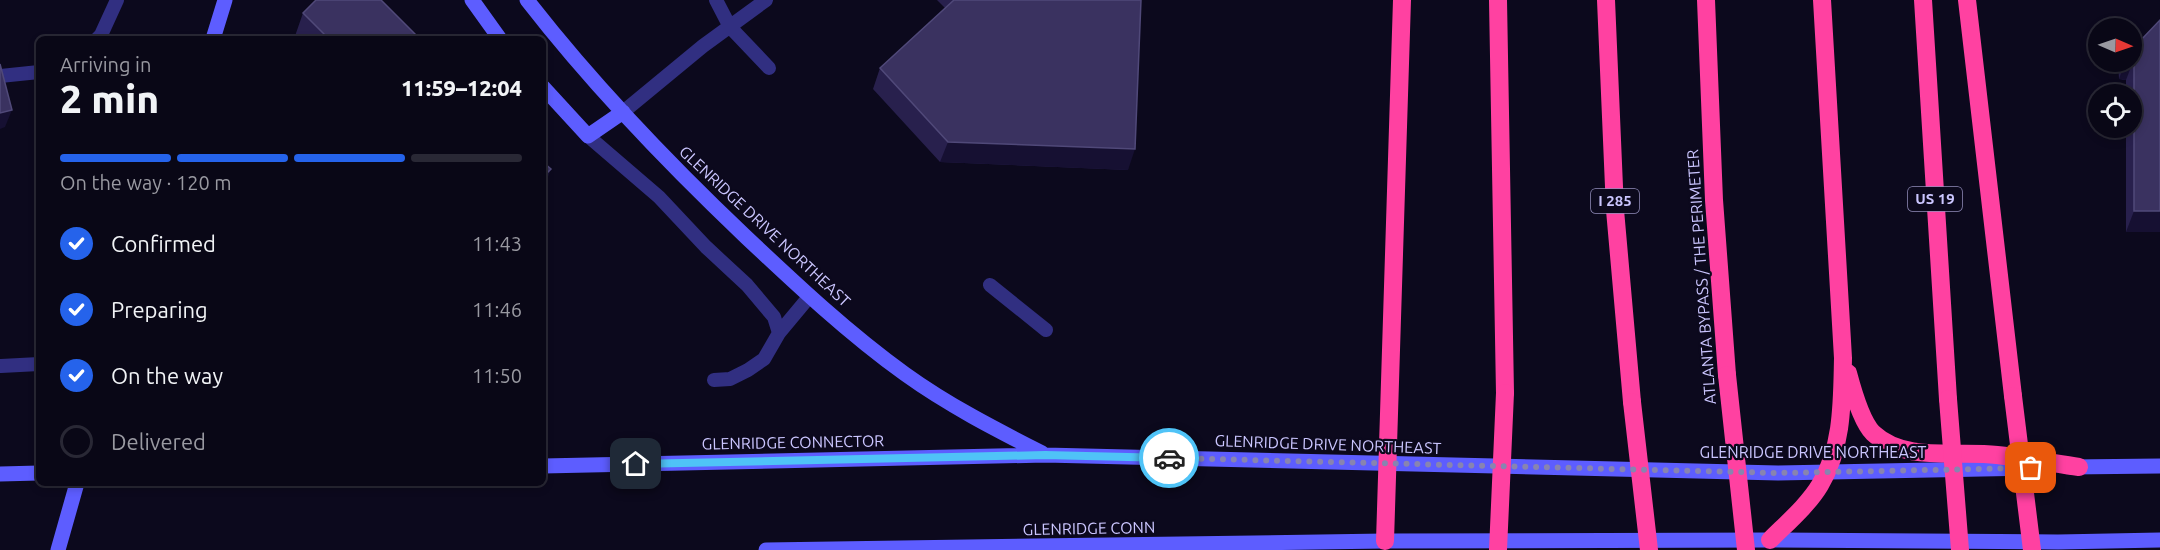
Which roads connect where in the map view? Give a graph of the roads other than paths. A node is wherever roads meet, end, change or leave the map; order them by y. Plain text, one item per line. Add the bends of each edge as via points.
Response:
1 (117, 0) edge
2 (225, 0) edge
3 (472, 0) edge
4 (527, 0) edge
5 (716, 0) edge
6 (766, 0) edge
7 (1402, 0) edge
8 (1498, 0) edge
9 (1606, 0) edge
10 (1706, 0) edge
11 (1822, 0) edge
12 (1923, 0) edge
13 (1967, 0) edge
14 (730, 27) junction
15 (100, 36) edge
16 (214, 36) edge
17 (498, 36) edge
18 (769, 68) dead end
19 (36, 72) edge
20 (0, 76) edge
21 (546, 90) edge
22 (623, 112) junction
23 (588, 136) junction
24 (990, 285) dead end
25 (809, 297) junction
26 (1046, 330) dead end
27 (778, 333) junction
28 (1843, 358) junction
29 (36, 364) edge
30 (2, 366) dead end
31 (714, 380) dead end
32 (1045, 455) junction
33 (1387, 464) junction
34 (546, 466) edge
35 (2160, 466) edge
36 (2079, 467) junction
37 (1826, 472) junction
38 (36, 473) edge
39 (0, 474) edge
40 (76, 486) edge
41 (1770, 540) junction
42 (2160, 540) edge
43 (1385, 541) junction
44 (921, 549) edge
45 (58, 550) edge
46 (766, 550) edge
47 (1498, 550) edge
48 (1650, 550) edge
49 (1746, 550) edge
50 (1960, 550) edge
51 (2032, 550) edge

1 - 15 lane
2 - 16 main road
3 - 17 main road
4 - 22 main road, GLENRIDGE DRIVE NORTHEAST
5 - 14 lane
6 - 14 lane
7 - 33 highway
8 - 47 highway, bridge via 1505,393
9 - 48 highway, I 285, bridge via 1615,210
10 - 49 highway, ATLANTA BYPASS / THE PERIMETER, bridge via 1714,200
11 - 28 highway
12 - 50 highway, US 19, bridge
13 - 51 highway, bridge
14 - 18 lane
14 - 22 lane
19 - 20 lane
21 - 23 main road
22 - 23 main road
22 - 25 main road, GLENRIDGE DRIVE NORTHEAST via 710,203
23 - 27 lane via 659,197 747,285 774,317
24 - 26 lane
25 - 27 lane
25 - 32 main road, GLENRIDGE DRIVE NORTHEAST via 905,374 977,420
27 - 31 lane via 764,359 730,379
28 - 36 highway via 1857,403 1872,432 1897,448 1995,454
28 - 37 highway via 1842,411
29 - 30 lane
32 - 33 main road, GLENRIDGE DRIVE NORTHEAST
32 - 34 main road, GLENRIDGE CONNECTOR
33 - 37 main road, GLENRIDGE DRIVE NORTHEAST
33 - 43 highway
35 - 36 main road, GLENRIDGE DRIVE NORTHEAST
36 - 37 main road, GLENRIDGE DRIVE NORTHEAST
37 - 41 highway via 1820,486
38 - 39 main road
40 - 45 main road
41 - 42 main road
41 - 43 main road
43 - 44 main road, GLENRIDGE CONN
44 - 46 main road

